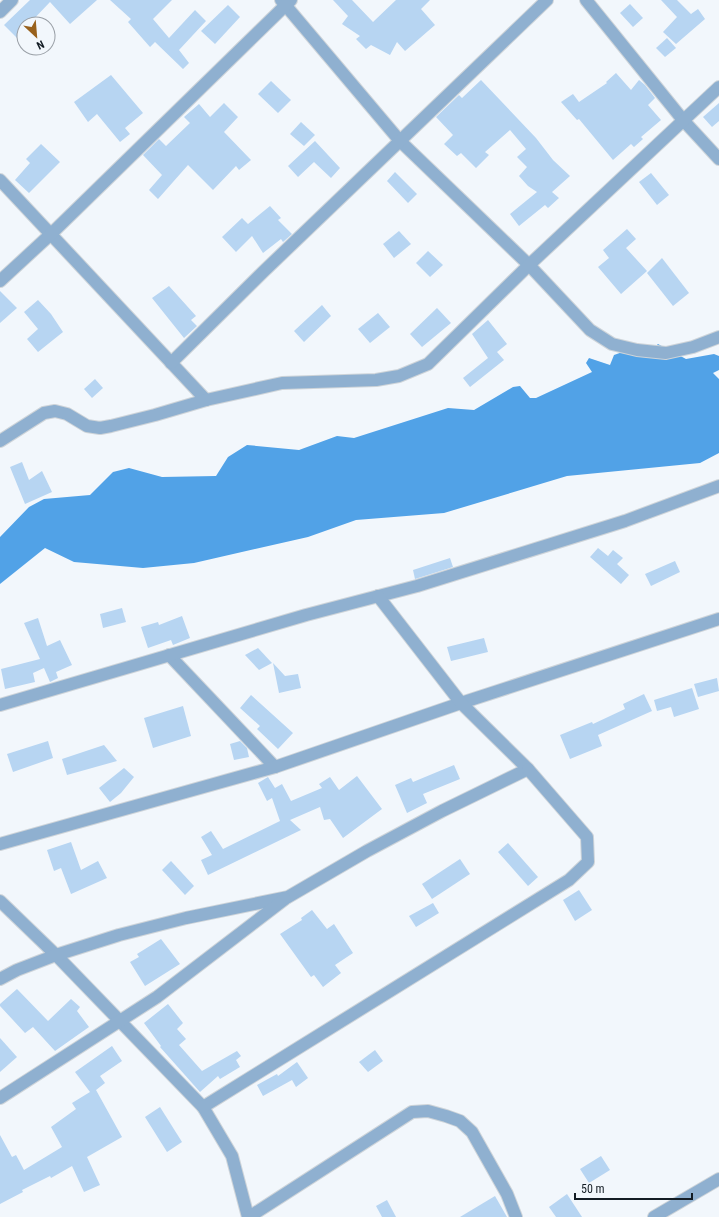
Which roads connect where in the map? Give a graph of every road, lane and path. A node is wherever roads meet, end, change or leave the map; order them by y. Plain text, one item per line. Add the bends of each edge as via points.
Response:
1 (12, 0) edge
2 (548, 0) edge
3 (586, 0) edge
4 (286, 2) edge
5 (0, 12) edge
6 (719, 87) edge
7 (683, 120) junction
8 (400, 141) junction
9 (719, 160) edge
10 (0, 180) edge
11 (51, 234) junction
12 (529, 265) junction
13 (0, 281) edge
14 (719, 337) edge
15 (171, 363) junction
16 (206, 400) junction
17 (0, 441) edge
18 (719, 486) edge
19 (378, 596) junction
20 (719, 619) edge
21 (169, 655) junction
22 (461, 702) junction
23 (0, 705) edge
24 (275, 767) junction
25 (528, 769) junction
26 (0, 844) edge
27 (288, 897) junction
28 (0, 901) edge
29 (56, 955) junction
30 (0, 979) edge
31 (119, 1022) junction
32 (0, 1098) edge
33 (203, 1107) junction
34 (719, 1179) edge
35 (249, 1217) edge
36 (516, 1217) edge
37 (654, 1217) edge

1 - 5 street
2 - 8 street
3 - 7 street
4 - 8 street
4 - 11 street
6 - 7 street
7 - 9 street
7 - 12 street
8 - 12 street
8 - 15 street
10 - 11 street
11 - 13 street
11 - 15 street
12 - 14 street via 590,330 612,344 666,353
12 - 16 street via 428,364 399,376 376,380 282,383
15 - 16 street
16 - 17 street via 100,428 87,426 67,414 55,411 44,413
18 - 19 street via 625,521
19 - 21 street
19 - 22 street
20 - 22 street
21 - 23 street
21 - 24 street
22 - 24 street
22 - 25 street
24 - 26 street
25 - 27 street via 374,847
25 - 33 street via 587,838 588,862 569,880
27 - 29 street via 186,918
27 - 31 street via 157,997
28 - 29 street
29 - 30 street
29 - 31 street
31 - 32 street
31 - 33 street
33 - 35 street via 232,1156
34 - 37 street
35 - 36 street via 412,1112 428,1111 460,1121 472,1132 507,1194

